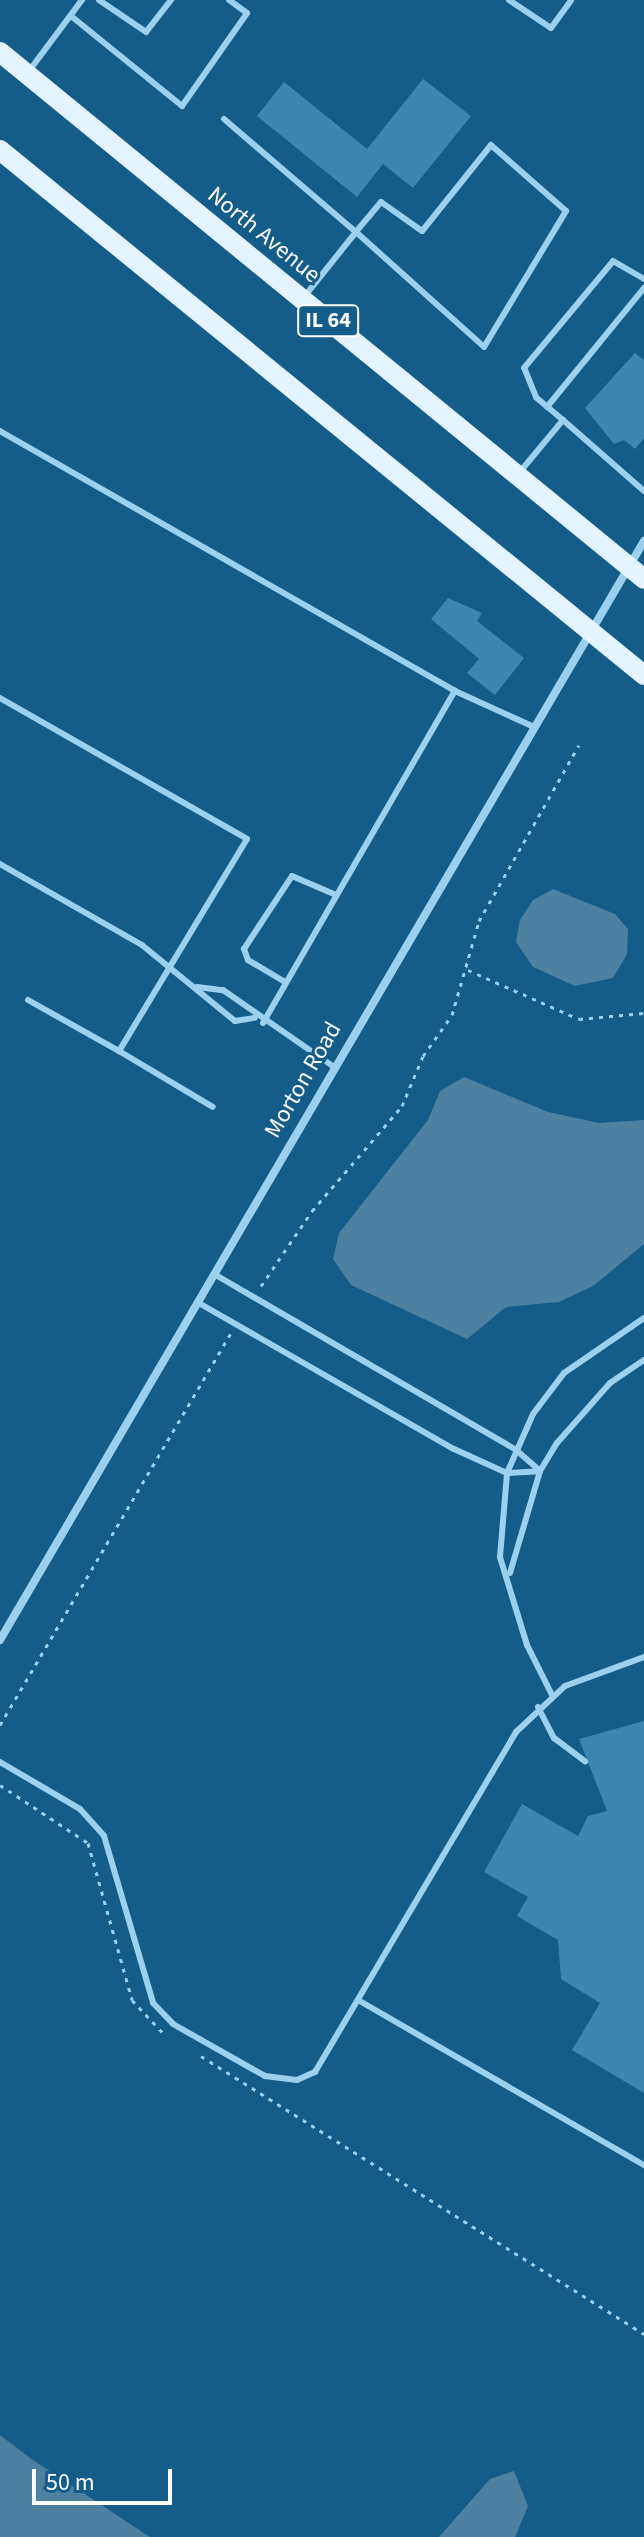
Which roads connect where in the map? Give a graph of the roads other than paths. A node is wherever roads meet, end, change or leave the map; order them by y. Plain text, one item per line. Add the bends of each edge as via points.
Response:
1 (82, 0) edge
2 (99, 0) edge
3 (171, 0) edge
4 (229, 0) edge
5 (509, 0) edge
6 (571, 0) edge
7 (71, 16) junction
8 (0, 52) edge
9 (27, 74) junction
10 (224, 119) dead end
11 (0, 150) edge
12 (356, 232) junction
13 (644, 279) edge
14 (644, 288) edge
15 (302, 299) junction
16 (547, 407) junction
17 (563, 420) junction
18 (0, 431) edge
19 (517, 476) junction
20 (644, 491) edge
21 (644, 541) edge
22 (636, 573) edge
23 (591, 632) junction
24 (644, 675) edge
25 (455, 691) junction
26 (0, 698) edge
27 (534, 727) junction
28 (0, 864) edge
29 (336, 895) junction
30 (168, 964) junction
31 (285, 982) junction
32 (197, 987) junction
33 (28, 1000) dead end
34 (255, 1018) junction
35 (263, 1023) junction
36 (119, 1051) junction
37 (334, 1067) junction
38 (213, 1107) dead end
39 (214, 1274) junction
40 (197, 1302) junction
41 (644, 1318) edge
42 (644, 1360) edge
43 (515, 1449) junction
44 (540, 1471) junction
45 (507, 1473) junction
46 (510, 1573) junction
47 (0, 1640) edge
48 (644, 1657) edge
49 (552, 1695) junction
50 (538, 1707) junction
51 (585, 1761) dead end
52 (0, 1762) edge
53 (358, 2000) junction
54 (644, 2165) edge

1 - 7 lane
2 - 3 lane via 146,32
4 - 7 lane via 247,13 182,106
5 - 6 lane via 551,28
7 - 9 lane
8 - 9 main road, North Avenue / IL 64
9 - 15 main road, North Avenue / IL 64
10 - 12 lane
11 - 23 main road
12 - 12 lane via 381,202 422,231 491,145 566,211 484,347
12 - 15 lane
13 - 16 lane via 613,261 524,368 524,382
14 - 16 lane
15 - 19 main road, North Avenue / IL 64
16 - 17 lane
17 - 19 lane
17 - 20 lane
18 - 25 lane
19 - 22 main road, North Avenue / IL 64
21 - 22 street, Morton Road
22 - 23 street, Morton Road
23 - 24 main road
23 - 27 street, Morton Road
25 - 27 lane
25 - 29 lane
26 - 30 lane via 247,839
27 - 37 street, Morton Road
28 - 30 lane
29 - 31 lane
29 - 31 lane via 292,876 244,949 248,960
30 - 32 lane
30 - 36 lane
31 - 35 lane
32 - 34 lane via 214,985
32 - 34 lane via 202,1000 235,1021
33 - 36 lane
34 - 35 lane
35 - 37 lane
36 - 38 lane
37 - 39 street, Morton Road
39 - 40 street, Morton Road
39 - 43 lane
40 - 45 lane
40 - 47 street, Morton Road
41 - 43 lane via 564,1373
42 - 44 lane via 576,1418
43 - 44 lane
43 - 45 lane
44 - 45 lane
44 - 46 lane
45 - 46 lane via 500,1557
46 - 49 lane via 517,1618
48 - 49 lane via 595,1669
49 - 50 lane
50 - 51 lane via 554,1738
50 - 53 lane
52 - 53 lane via 80,1809 104,1836 139,1973 173,2024 265,2076 297,2080 315,2072
53 - 54 lane

